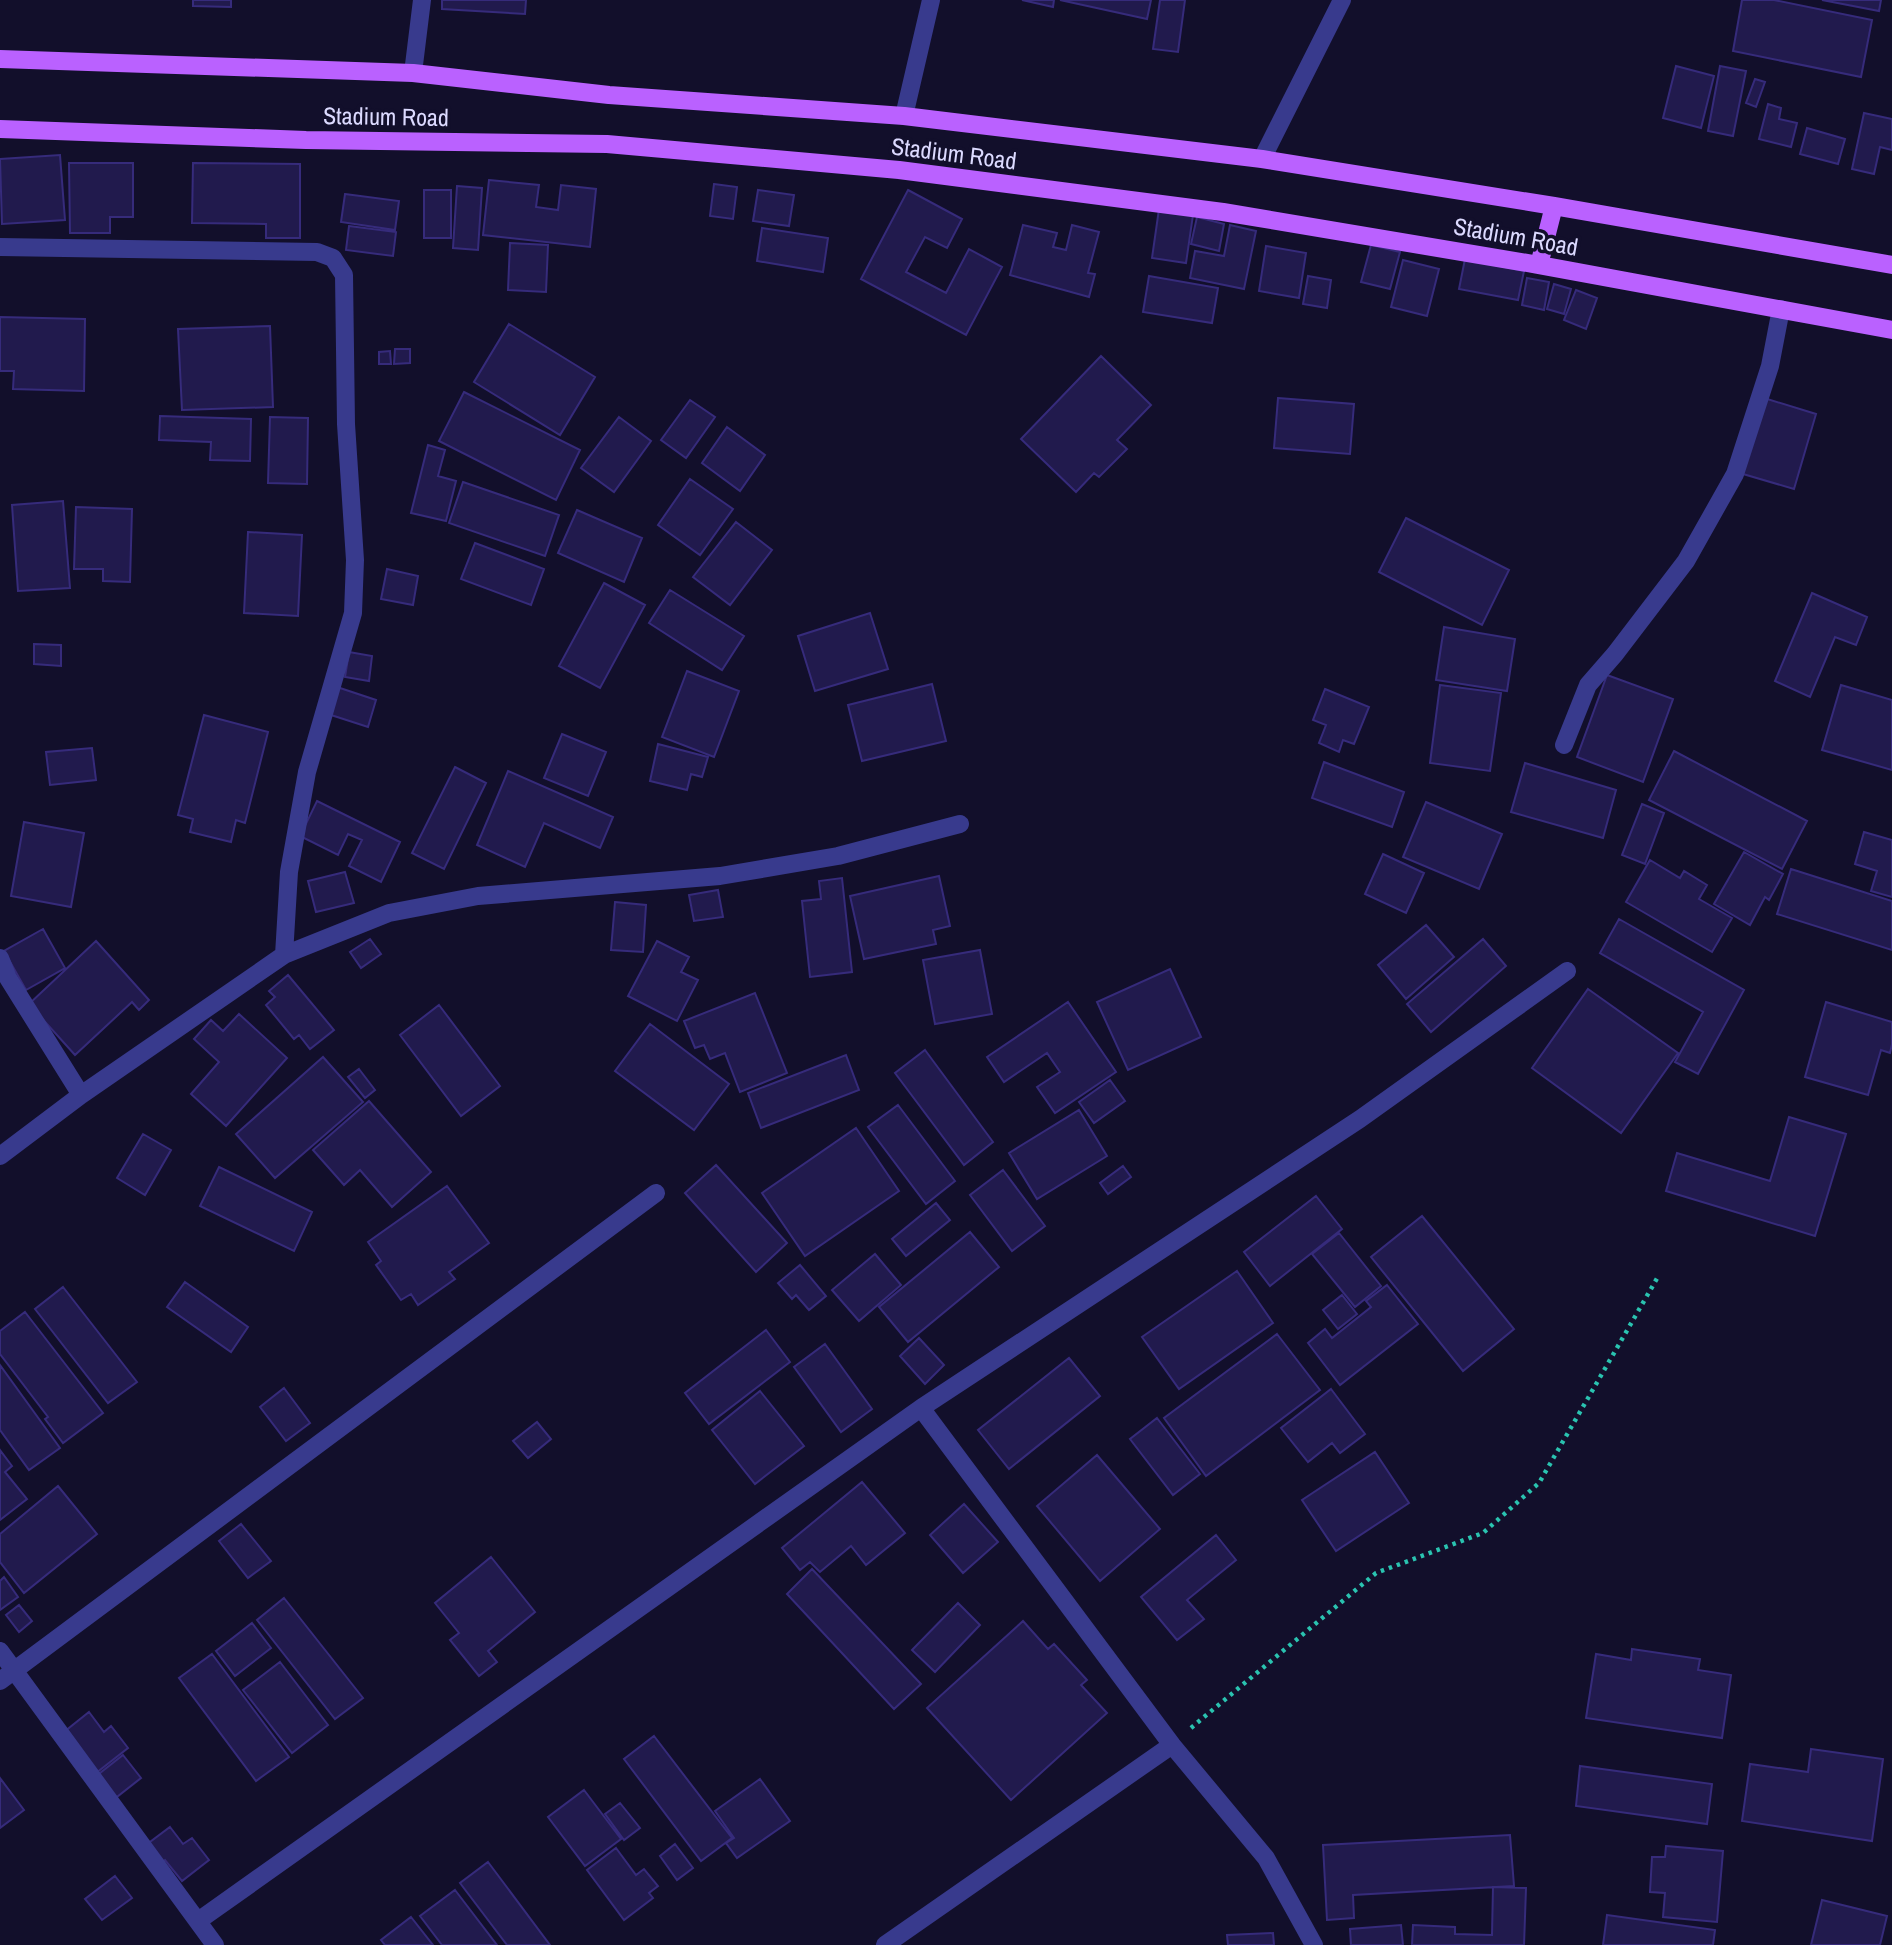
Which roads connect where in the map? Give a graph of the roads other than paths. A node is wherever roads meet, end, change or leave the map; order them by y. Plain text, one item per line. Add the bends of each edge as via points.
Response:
1 (422, 0) edge
2 (931, 0) edge
3 (1342, 0) edge
4 (0, 59) edge
5 (413, 73) junction
6 (904, 116) junction
7 (0, 130) edge
8 (1262, 159) junction
9 (1554, 206) junction
10 (0, 247) edge
11 (1539, 265) junction
12 (1892, 265) edge
13 (1781, 309) junction
14 (1892, 330) edge
15 (1564, 745) dead end
16 (960, 824) dead end
17 (284, 955) junction
18 (0, 958) edge
19 (1567, 971) dead end
20 (81, 1095) junction
21 (0, 1156) edge
22 (656, 1192) dead end
23 (921, 1408) junction
24 (0, 1651) edge
25 (7, 1676) edge
26 (1172, 1745) junction
27 (198, 1921) junction
28 (215, 1945) edge
29 (885, 1945) edge
30 (1314, 1945) edge

1 - 5 street
2 - 6 street
3 - 8 street
4 - 5 main road, Stadium Road
5 - 6 main road, Stadium Road via 609,95
6 - 8 main road, Stadium Road
7 - 11 main road, Stadium Road via 607,144 899,170 1156,203
8 - 9 main road, Stadium Road
9 - 11 main road
9 - 12 main road, Stadium Road
10 - 17 street via 317,252 333,258 344,275 353,613 307,772 289,872
11 - 13 main road, Stadium Road
13 - 14 main road, Stadium Road
13 - 15 street via 1770,366 1735,474 1686,561 1588,685
16 - 17 street via 838,856 720,876 478,896 389,913
17 - 20 street
18 - 20 street
19 - 23 street via 1360,1119
20 - 21 street
22 - 25 street
23 - 26 street
23 - 27 street
24 - 25 street
25 - 27 street
26 - 29 street
26 - 30 street via 1266,1858
27 - 28 street

